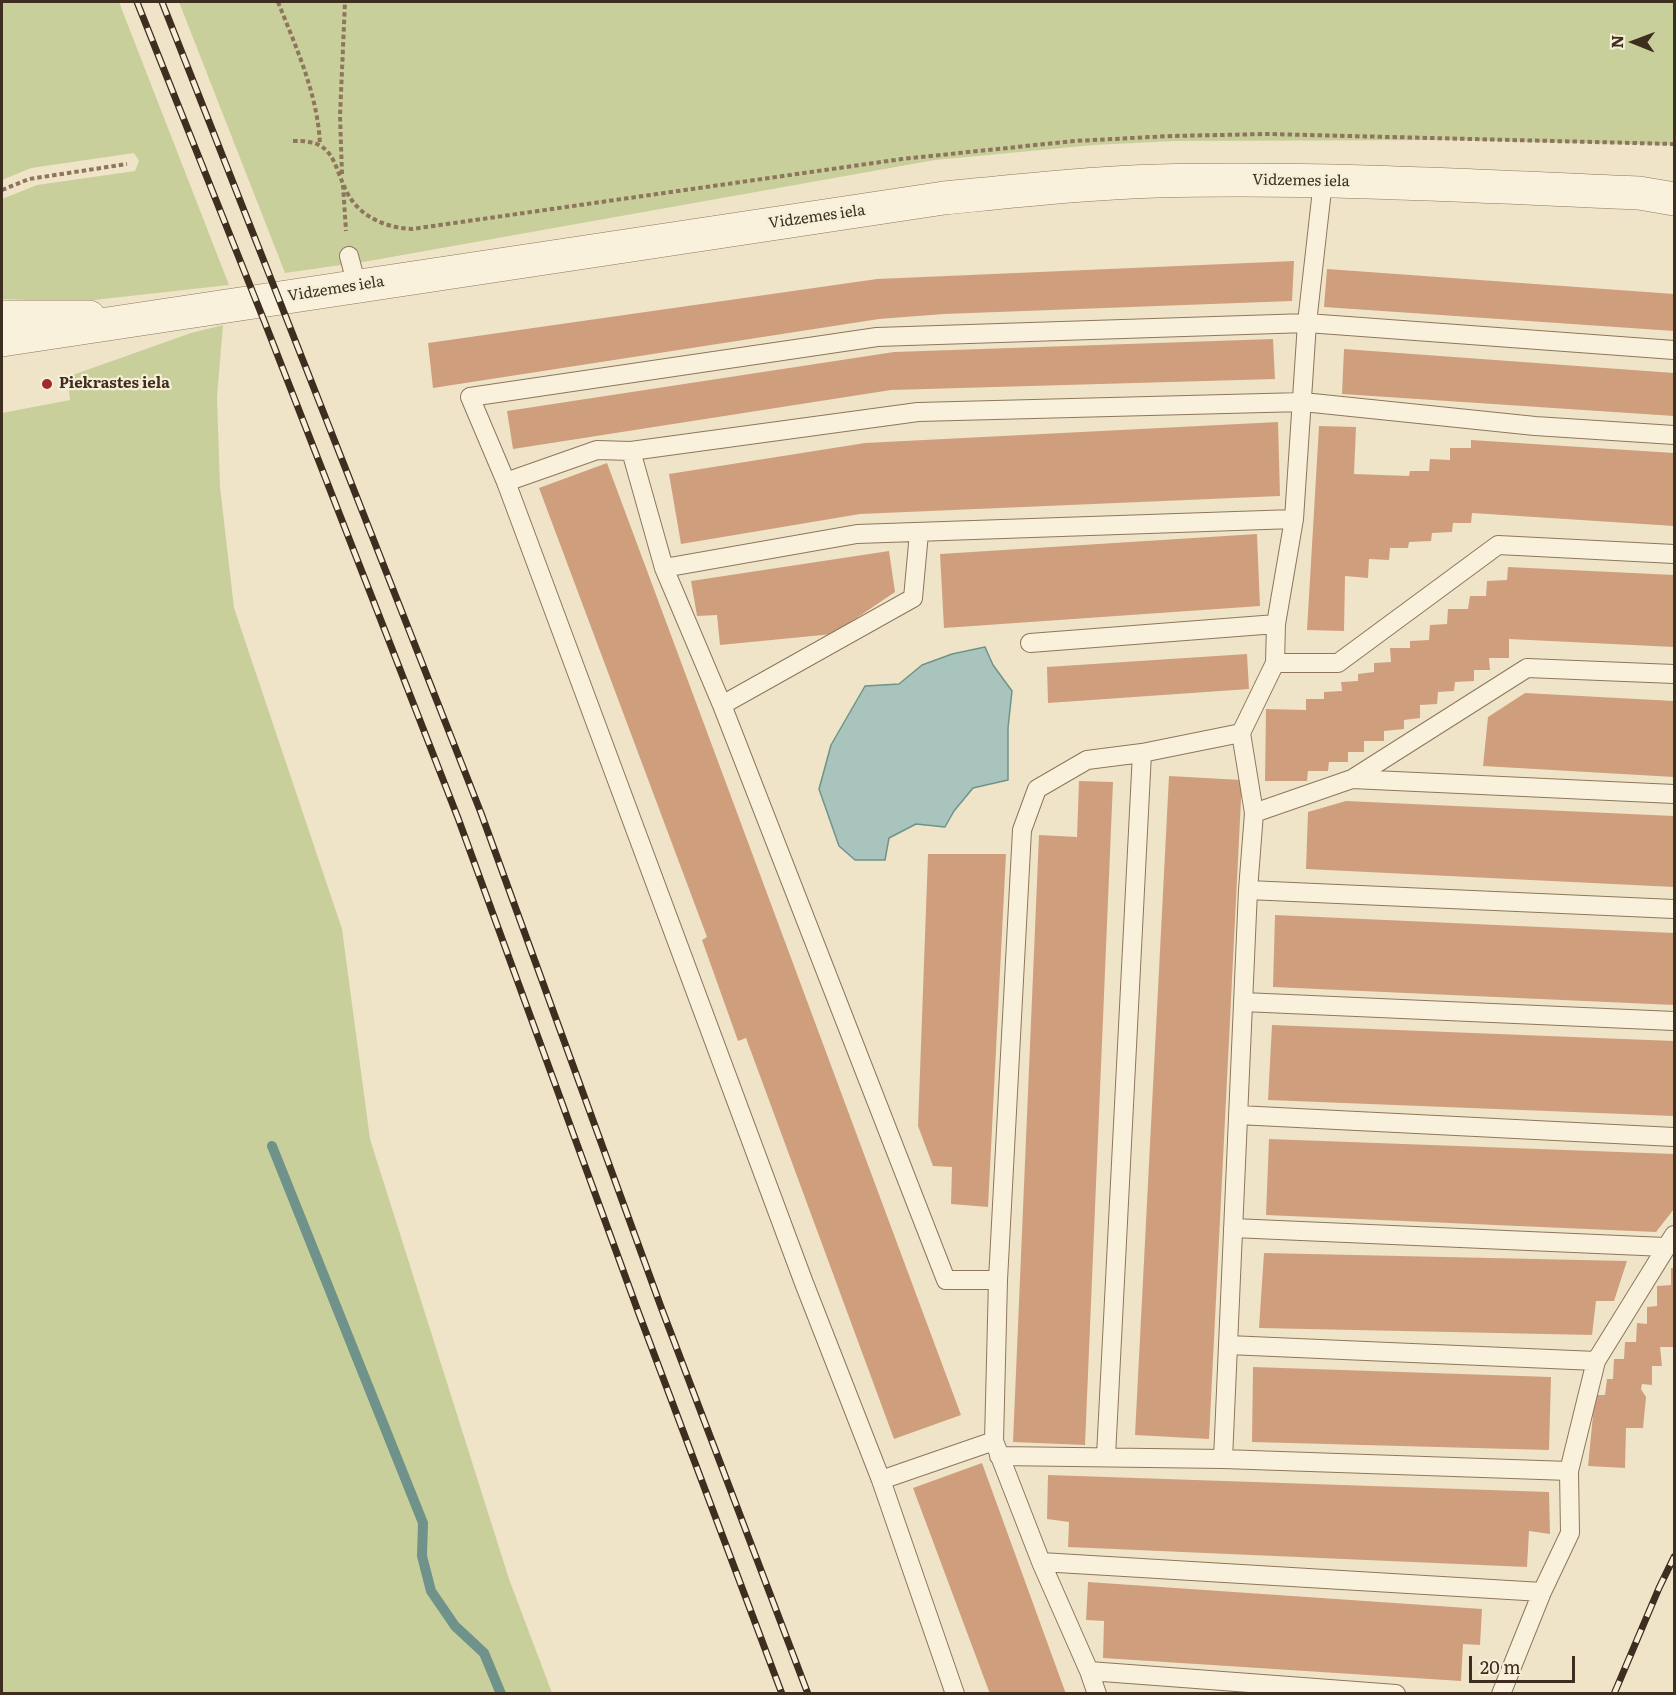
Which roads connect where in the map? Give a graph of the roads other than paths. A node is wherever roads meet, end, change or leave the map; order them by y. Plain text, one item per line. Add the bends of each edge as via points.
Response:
1 (1323, 181) junction
2 (1674, 188) edge
3 (1639, 193) junction
4 (1674, 199) edge
5 (2, 317) edge
6 (132, 321) junction
7 (1306, 323) junction
8 (2, 340) edge
9 (1674, 350) edge
10 (1303, 402) junction
11 (1674, 435) edge
12 (631, 452) junction
13 (506, 482) junction
14 (1294, 519) junction
15 (919, 533) junction
16 (1674, 554) edge
17 (664, 568) junction
18 (1276, 624) junction
19 (1030, 643) dead end
20 (1275, 663) junction
21 (1674, 674) edge
22 (722, 705) junction
23 (1241, 733) junction
24 (1142, 753) junction
25 (1352, 779) junction
26 (1674, 794) edge
27 (1254, 813) junction
28 (1248, 890) junction
29 (1674, 909) edge
30 (1243, 1002) junction
31 (1674, 1021) edge
32 (1238, 1115) junction
33 (1674, 1137) edge
34 (1233, 1228) junction
35 (1670, 1241) edge
36 (998, 1280) junction
37 (1228, 1344) junction
38 (1596, 1361) junction
39 (997, 1449) junction
40 (1106, 1456) junction
41 (1223, 1459) junction
42 (1569, 1471) junction
43 (881, 1480) junction
44 (1041, 1562) junction
45 (1542, 1592) junction
46 (1089, 1671) junction
47 (955, 1694) edge
48 (1097, 1694) edge
49 (1396, 1694) edge
50 (1501, 1694) edge

1 - 3 street, Vidzemes iela
1 - 6 street, Vidzemes iela via 1155,182 944,198 353,271
1 - 7 lane
2 - 3 street, Vidzemes iela
3 - 4 street, Vidzemes iela
5 - 6 street
6 - 8 street, Vidzemes iela
7 - 9 lane
7 - 10 lane
7 - 13 lane via 877,337 470,396
10 - 11 lane via 1535,426
10 - 12 lane via 918,412
10 - 14 lane
12 - 13 lane via 597,450
12 - 17 lane
13 - 43 lane
14 - 15 lane
14 - 18 lane
15 - 17 lane via 857,534
15 - 22 lane via 913,598
16 - 20 lane via 1498,545 1338,663
17 - 22 lane
18 - 19 lane
18 - 20 lane
20 - 23 lane
21 - 25 lane via 1527,668
22 - 36 lane via 946,1280
23 - 24 lane
23 - 27 lane
24 - 36 lane via 1087,760 1037,789 1022,830
24 - 40 lane
25 - 26 lane
25 - 27 lane
27 - 28 lane
28 - 29 lane
28 - 30 lane
30 - 31 lane
30 - 32 lane
32 - 33 lane
32 - 34 lane
34 - 35 lane
34 - 37 lane
35 - 38 lane
36 - 39 lane
37 - 38 lane
37 - 41 lane
38 - 42 lane
39 - 40 lane
39 - 43 lane
39 - 44 lane
40 - 41 lane
41 - 42 lane
42 - 45 lane via 1570,1533
43 - 47 lane
44 - 45 lane
44 - 46 lane
45 - 50 lane
46 - 48 lane
46 - 49 lane

